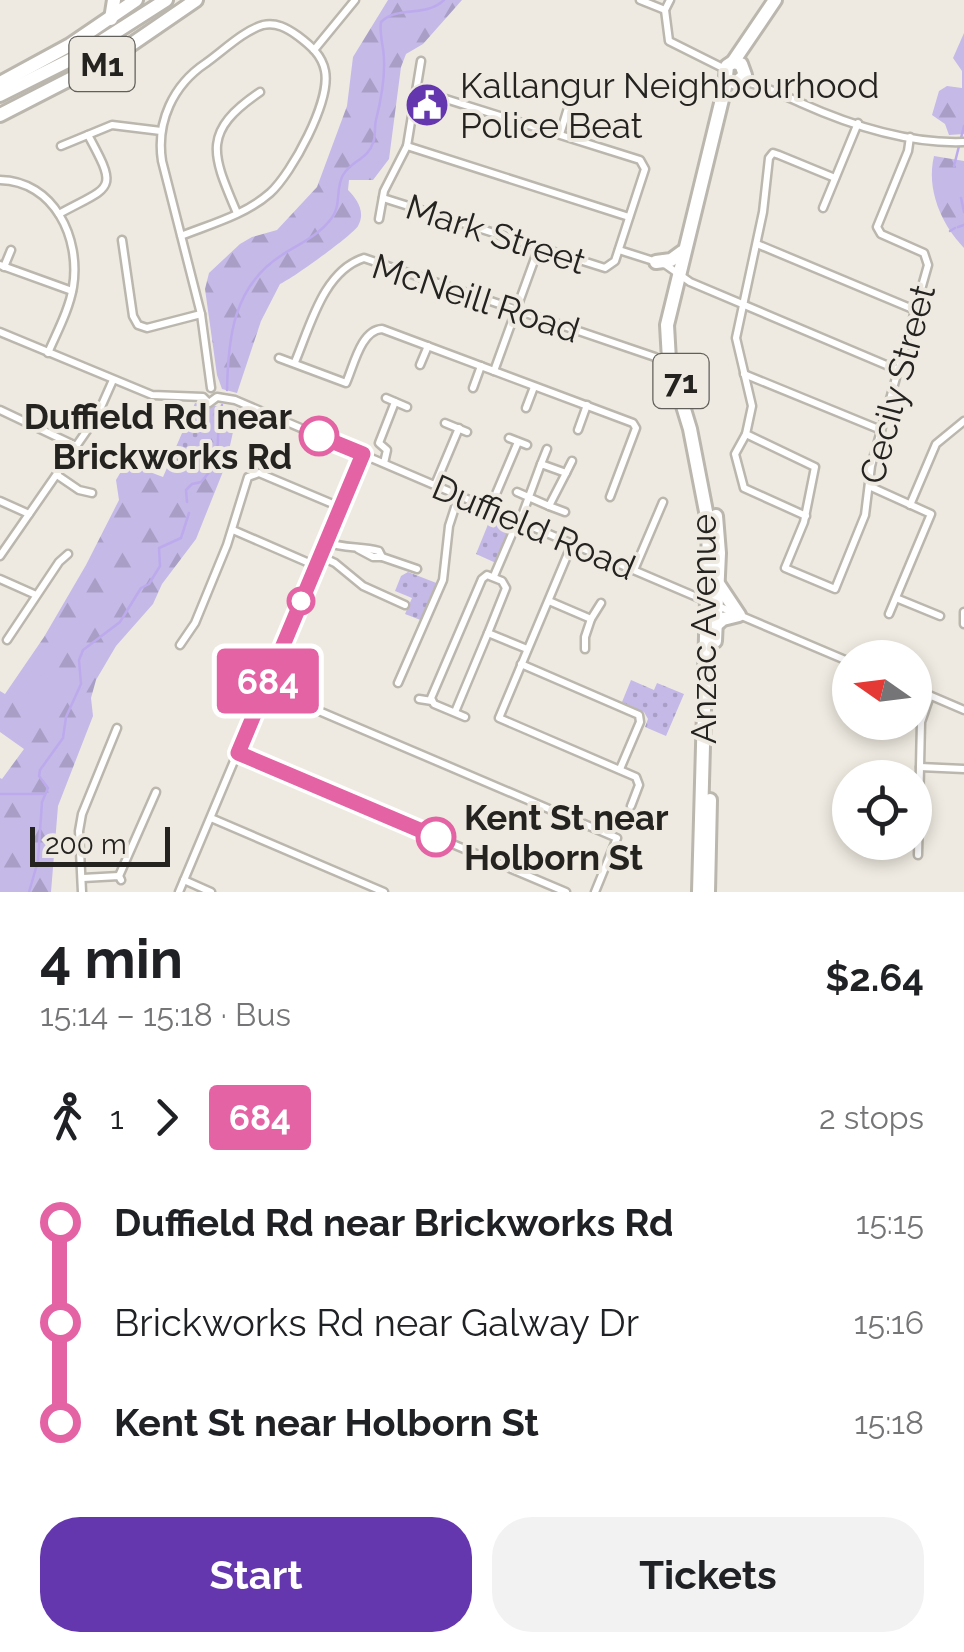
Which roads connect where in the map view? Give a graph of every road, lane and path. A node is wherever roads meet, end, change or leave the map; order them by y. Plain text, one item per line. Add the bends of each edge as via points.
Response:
1 (114, 0) edge
2 (136, 0) edge
3 (166, 0) edge
4 (196, 0) edge
5 (640, 0) edge
6 (670, 0) edge
7 (775, 0) edge
8 (784, 0) edge
9 (352, 1) edge
10 (665, 10) junction
11 (110, 19) junction
12 (314, 50) junction
13 (421, 61) dead end
14 (736, 73) junction
15 (0, 83) edge
16 (416, 90) junction
17 (260, 92) dead end
18 (0, 95) edge
19 (568, 108) dead end
20 (0, 115) edge
21 (858, 123) junction
22 (161, 130) junction
23 (560, 134) junction
24 (88, 136) junction
25 (910, 136) junction
26 (964, 142) edge
27 (61, 146) dead end
28 (407, 146) junction
29 (835, 178) junction
30 (0, 180) edge
31 (383, 198) junction
32 (823, 208) dead end
33 (59, 214) junction
34 (237, 214) junction
35 (629, 217) junction
36 (379, 220) dead end
37 (181, 236) junction
38 (122, 240) dead end
39 (757, 244) junction
40 (540, 247) junction
41 (11, 250) dead end
42 (618, 250) junction
43 (682, 252) junction
44 (656, 262) junction
45 (2, 266) edge
46 (681, 274) junction
47 (72, 291) junction
48 (743, 304) junction
49 (518, 309) junction
50 (916, 310) junction
51 (201, 314) junction
52 (0, 332) edge
53 (428, 346) junction
54 (48, 353) junction
55 (661, 353) junction
56 (279, 358) dead end
57 (295, 362) junction
58 (420, 366) dead end
59 (481, 366) junction
60 (898, 370) junction
61 (494, 371) junction
62 (743, 374) junction
63 (113, 380) junction
64 (534, 387) junction
65 (210, 388) junction
66 (473, 388) dead end
67 (203, 397) junction
68 (217, 397) junction
69 (386, 398) dead end
70 (395, 402) junction
71 (586, 405) junction
72 (407, 407) dead end
73 (526, 408) dead end
74 (0, 410) edge
75 (964, 421) edge
76 (445, 422) dead end
77 (459, 428) junction
78 (578, 430) dead end
79 (881, 430) junction
80 (468, 432) dead end
81 (746, 434) junction
82 (509, 438) dead end
83 (76, 446) junction
84 (378, 446) junction
85 (547, 449) dead end
86 (363, 454) junction
87 (373, 458) junction
88 (572, 461) dead end
89 (384, 463) junction
90 (541, 464) junction
91 (566, 473) junction
92 (57, 475) junction
93 (435, 484) junction
94 (868, 486) junction
95 (517, 492) dead end
96 (92, 493) dead end
97 (459, 495) junction
98 (610, 497) dead end
99 (530, 498) junction
100 (0, 502) edge
101 (663, 502) dead end
102 (910, 504) junction
103 (549, 506) junction
104 (341, 508) junction
105 (490, 508) junction
106 (564, 512) dead end
107 (29, 514) junction
108 (806, 516) junction
109 (519, 521) junction
110 (233, 530) junction
111 (327, 540) junction
112 (572, 544) junction
113 (68, 554) dead end
114 (0, 556) edge
115 (320, 556) junction
116 (316, 566) junction
117 (417, 569) dead end
118 (634, 570) junction
119 (494, 576) junction
120 (0, 579) edge
121 (718, 583) junction
122 (36, 595) junction
123 (896, 598) junction
124 (548, 601) junction
125 (600, 603) dead end
126 (712, 603) junction
127 (405, 605) dead end
128 (964, 612) edge
129 (889, 614) dead end
130 (739, 615) junction
131 (934, 616) dead end
132 (589, 618) junction
133 (964, 624) edge
134 (716, 626) junction
135 (488, 632) junction
136 (7, 640) dead end
137 (180, 645) dead end
138 (585, 649) dead end
139 (527, 650) junction
140 (832, 654) edge
141 (521, 664) junction
142 (398, 683) dead end
143 (264, 688) junction
144 (932, 697) edge
145 (419, 698) dead end
146 (432, 701) junction
147 (964, 710) edge
148 (454, 712) junction
149 (466, 717) dead end
150 (117, 728) dead end
151 (238, 753) junction
152 (932, 768) edge
153 (620, 769) junction
154 (964, 769) edge
155 (156, 792) dead end
156 (631, 806) dead end
157 (210, 818) junction
158 (83, 878) junction
159 (184, 880) junction
160 (82, 892) edge
161 (179, 892) edge
162 (211, 892) edge
163 (384, 892) edge
164 (566, 892) edge
165 (595, 892) edge
166 (699, 892) edge
167 (708, 892) edge

1 - 11 highway
2 - 11 highway
3 - 18 highway, M1
4 - 20 highway, M1 via 112,57
5 - 10 street
6 - 10 street
7 - 14 highway, Anzac Avenue / 71
8 - 14 highway, Anzac Avenue / 71
9 - 12 street
10 - 14 street via 670,41
11 - 15 highway
12 - 22 street via 284,27 253,29 190,75
12 - 34 street via 324,68 325,94 295,159 267,196
13 - 16 street
14 - 21 street
14 - 43 highway, Anzac Avenue / 71
14 - 46 highway, Anzac Avenue / 71
16 - 23 street
16 - 28 street
17 - 34 street via 228,115 218,137 222,178
19 - 23 street
21 - 25 street
21 - 29 street
22 - 24 street via 120,124
22 - 37 street
23 - 35 street via 645,163
24 - 27 street
24 - 33 street via 108,172 107,183
25 - 26 street
25 - 50 street, Cecily Street via 877,227 928,258
28 - 31 street
28 - 35 street
29 - 32 street
29 - 39 street via 773,153
30 - 33 street via 35,188
31 - 36 street
31 - 40 street, Mark Street
33 - 47 street via 73,251
34 - 37 street
35 - 42 street
37 - 51 street
38 - 51 street via 138,325
39 - 48 street
39 - 50 street
40 - 42 street, Mark Street via 601,267 610,267
40 - 49 street
41 - 45 street
42 - 44 street
43 - 44 highway
43 - 46 highway, Anzac Avenue / 71
44 - 46 street
45 - 47 street
46 - 48 street
46 - 55 highway, Anzac Avenue / 71
46 - 121 highway, Anzac Avenue / 71 via 673,353 716,512
47 - 54 street
48 - 60 street
48 - 62 street via 736,338
49 - 55 street, McNeill Road
49 - 57 street, McNeill Road via 359,258 330,282
49 - 61 street
50 - 60 street, Cecily Street
51 - 65 street
52 - 54 street
53 - 57 street via 374,328 346,383
53 - 58 street
53 - 59 street
54 - 63 street
55 - 126 highway, Anzac Avenue / 71 via 690,429 708,518
56 - 57 street
59 - 61 street
59 - 66 street
60 - 79 street, Cecily Street
61 - 64 street
62 - 79 street
62 - 81 street via 752,406
63 - 67 street via 152,395
63 - 83 street
64 - 71 street
64 - 73 street
65 - 67 street
65 - 68 street
67 - 68 street, Duffield Road via 209,403
68 - 86 street, Duffield Road
69 - 70 street
70 - 72 street
70 - 84 street
71 - 78 street
71 - 98 street via 636,428
74 - 83 street
75 - 102 street via 936,444
76 - 77 street
77 - 80 street
77 - 93 street
79 - 94 street, Cecily Street
81 - 108 street via 735,454 744,488
81 - 108 street via 816,467
82 - 105 street via 522,443
83 - 92 street
84 - 87 street
84 - 89 street via 387,450
85 - 90 street
86 - 87 street, Duffield Road
86 - 104 street
87 - 89 street, Duffield Road
88 - 91 street
89 - 93 street, Duffield Road
90 - 91 street
90 - 99 street
91 - 103 street
92 - 96 street
92 - 107 street
93 - 97 street, Duffield Road
94 - 102 street
94 - 108 street, Cecily Street via 861,528 835,589 784,568
95 - 99 street
97 - 105 street, Duffield Road
97 - 142 street via 443,580
99 - 103 street
99 - 109 street
100 - 107 street
101 - 118 street
102 - 123 street via 931,514
103 - 106 street
104 - 110 street via 253,473
104 - 111 street
105 - 109 street, Duffield Road
107 - 114 street
109 - 112 street, Duffield Road
109 - 119 street
110 - 116 street
110 - 137 street
111 - 115 street
111 - 117 street
112 - 118 street, Duffield Road
112 - 124 street
113 - 122 street
115 - 116 street
115 - 127 street
116 - 143 street
118 - 126 street, Duffield Road
119 - 135 street via 506,590
119 - 146 street via 483,577
120 - 122 street
121 - 126 highway, Anzac Avenue / 71
121 - 130 highway
122 - 136 street
123 - 129 street
123 - 131 street
124 - 132 street
124 - 139 street
125 - 132 street
126 - 130 street, Duffield Road
126 - 134 highway, Anzac Avenue / 71
126 - 166 highway, Anzac Avenue / 71
128 - 133 street
130 - 134 highway
130 - 140 street, Duffield Road
132 - 138 street
134 - 167 highway, Anzac Avenue / 71
135 - 139 street
135 - 148 street
139 - 141 street
141 - 153 street via 639,716
141 - 153 street via 499,718
143 - 151 street
143 - 165 street via 617,838
144 - 147 street
145 - 146 street
146 - 148 street
148 - 149 street
150 - 158 street via 82,814
151 - 157 street
151 - 164 street
152 - 154 street
153 - 156 street via 639,780
155 - 158 street via 120,878
157 - 159 street
157 - 163 street
158 - 160 street
159 - 161 street
159 - 162 street

